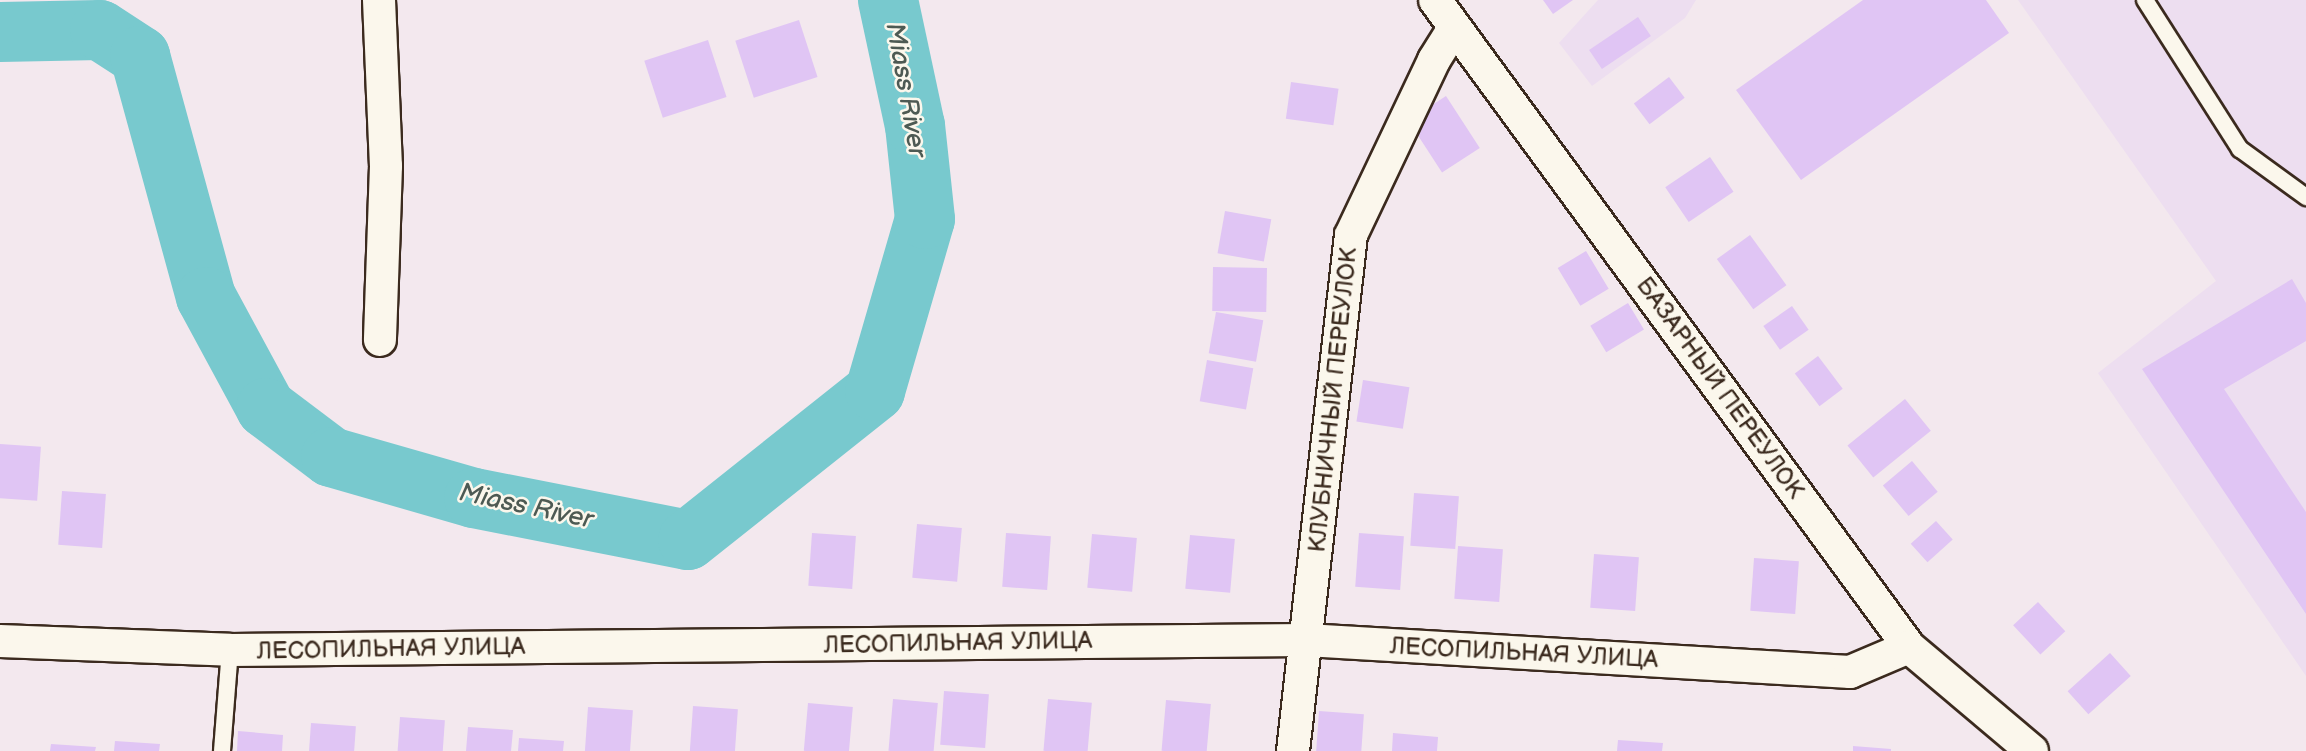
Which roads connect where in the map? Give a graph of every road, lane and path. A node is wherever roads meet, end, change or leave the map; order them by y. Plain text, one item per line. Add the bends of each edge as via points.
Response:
1 (379, 0) edge
2 (1435, 0) edge
3 (2145, 0) edge
4 (1453, 30) junction
5 (2306, 197) edge
6 (380, 340) dead end
7 (1306, 640) junction
8 (0, 641) edge
9 (1909, 647) junction
10 (230, 650) junction
11 (222, 751) edge
12 (1293, 751) edge
13 (2032, 751) edge

1 - 6 street via 386,166
2 - 4 street, БАЗАРНЫЙ ПЕРЕУЛОК
3 - 5 lane via 2240,149
4 - 7 street, КЛУБНИЧНЫЙ ПЕРЕУЛОК via 1434,60 1351,235
4 - 9 street, БАЗАРНЫЙ ПЕРЕУЛОК
7 - 9 street, ЛЕСОПИЛЬНАЯ УЛИЦА via 1850,673
7 - 10 street, ЛЕСОПИЛЬНАЯ УЛИЦА
7 - 12 street, КЛУБНИЧНЫЙ ПЕРЕУЛОК
8 - 10 street, ЛЕСОПИЛЬНАЯ УЛИЦА
9 - 13 street, БАЗАРНЫЙ ПЕРЕУЛОК
10 - 11 lane

